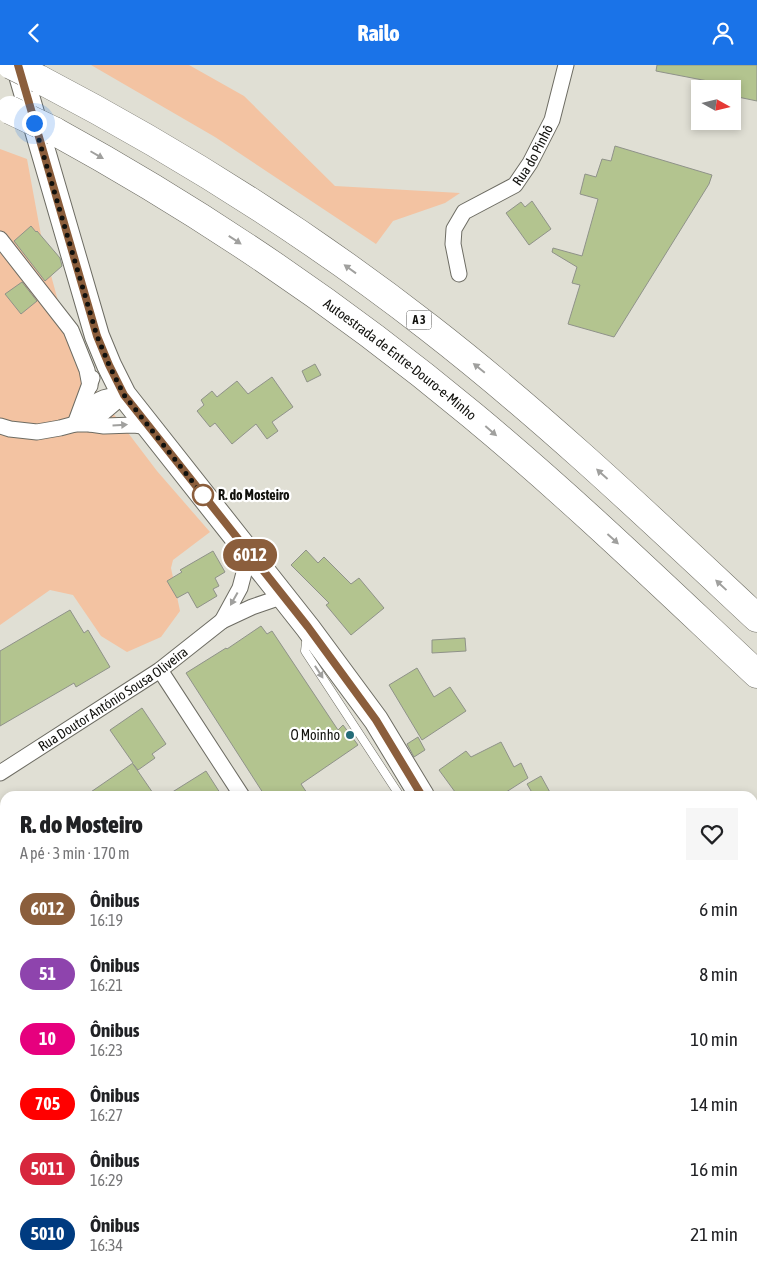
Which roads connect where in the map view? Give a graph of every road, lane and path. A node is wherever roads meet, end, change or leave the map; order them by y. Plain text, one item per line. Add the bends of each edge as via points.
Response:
1 (11, 65) edge
2 (566, 65) edge
3 (28, 72) edge
4 (5, 108) edge
5 (0, 239) edge
6 (458, 274) dead end
7 (97, 336) junction
8 (90, 386) junction
9 (124, 395) junction
10 (83, 424) junction
11 (0, 426) edge
12 (150, 427) junction
13 (249, 554) junction
14 (284, 597) junction
15 (757, 618) edge
16 (222, 621) junction
17 (308, 627) junction
18 (160, 670) junction
19 (757, 674) edge
20 (0, 773) edge
21 (239, 791) edge
22 (397, 791) edge
23 (419, 791) edge

1 - 3 highway, A 3, bridge
2 - 6 street, Rua do Pinhô via 552,120 516,185 464,212 454,229
3 - 7 main road
15 -> 3 highway, A 3 via 579,454 428,327 267,212 126,125
4 -> 19 highway, Autoestrada de Entre-Douro-e-Minho, bridge via 54,131 151,186 290,276 396,353 524,459
5 - 8 street via 70,330 87,370
7 - 8 street
7 - 9 main road
8 - 10 street
9 - 10 street via 100,398 89,407
9 - 12 main road
10 - 11 street via 37,432
10 -> 12 street
12 - 13 main road
13 - 14 main road
13 -> 16 street, Rua Doutor António Sousa Oliveira via 240,588
14 - 16 street, Rua Doutor António Sousa Oliveira
14 - 17 main road
16 - 18 street, Rua Doutor António Sousa Oliveira
17 -> 22 lane via 305,651
17 - 23 main road via 376,720
18 - 20 street, Rua Doutor António Sousa Oliveira
18 - 21 street

